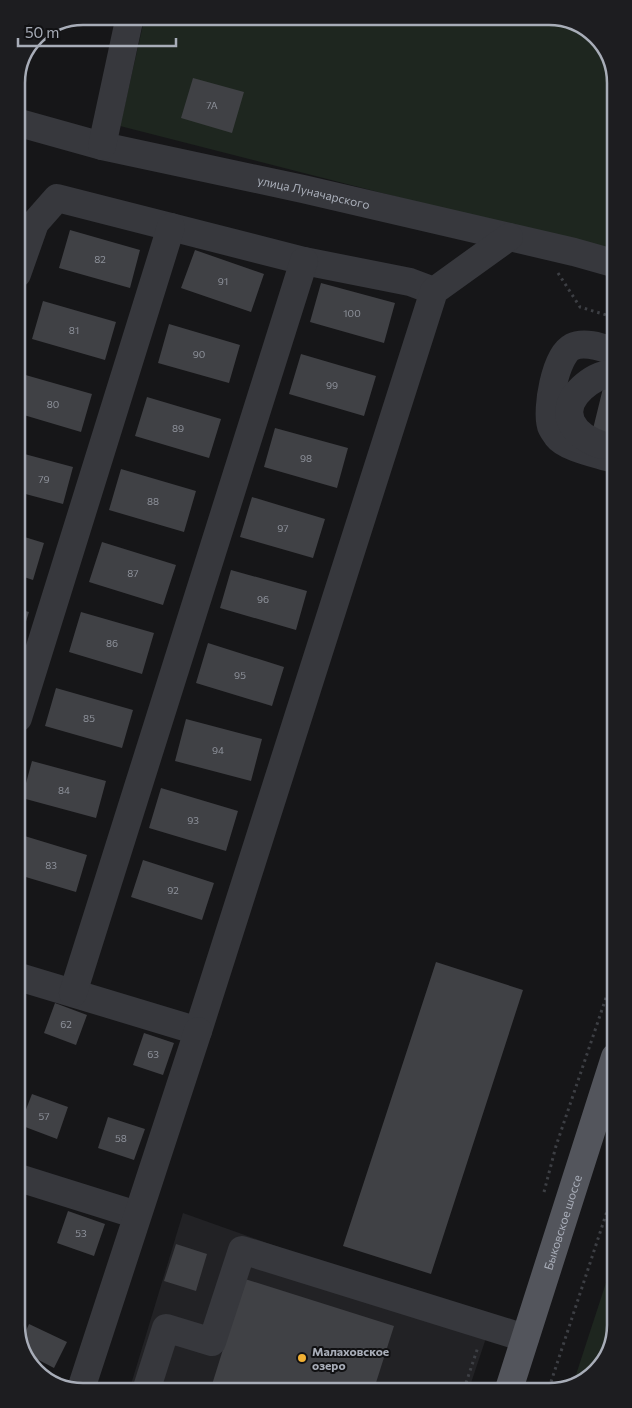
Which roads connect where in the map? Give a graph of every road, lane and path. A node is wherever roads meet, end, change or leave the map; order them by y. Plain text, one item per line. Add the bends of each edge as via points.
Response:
1 (128, 25) edge
2 (25, 125) edge
3 (102, 146) junction
4 (172, 226) junction
5 (510, 237) junction
6 (25, 250) edge
7 (304, 261) junction
8 (607, 261) edge
9 (434, 291) junction
10 (580, 307) dead end
11 (607, 315) edge
12 (607, 350) edge
13 (607, 374) edge
14 (607, 446) edge
15 (607, 457) edge
16 (25, 696) edge
17 (25, 979) edge
18 (73, 993) junction
19 (198, 1031) junction
20 (607, 1082) edge
21 (25, 1180) edge
22 (607, 1211) edge
23 (137, 1215) junction
24 (485, 1326) junction
25 (525, 1338) junction
26 (83, 1383) edge
27 (149, 1383) edge
28 (466, 1383) edge
29 (511, 1383) edge
30 (551, 1383) edge

1 - 3 street
2 - 3 street, улица Луначарского
3 - 5 street, улица Луначарского
4 - 6 street via 57,198 34,223
4 - 7 street
4 - 16 street
5 - 8 street, улица Луначарского
5 - 9 street
7 - 9 street via 410,282
7 - 18 street
9 - 19 street
10 - 11 path
12 - 15 street via 581,344 570,348 556,374 550,408 551,426 557,437 565,443
13 - 14 street via 590,381 570,402 570,420 579,434
17 - 18 street
18 - 19 street
19 - 23 street
20 - 25 main road, Быковское шоссе
21 - 23 street
22 - 30 path
23 - 26 street
24 - 25 street
24 - 27 street via 242,1250 212,1342 166,1328
24 - 28 path
25 - 29 main road, Быковское шоссе

